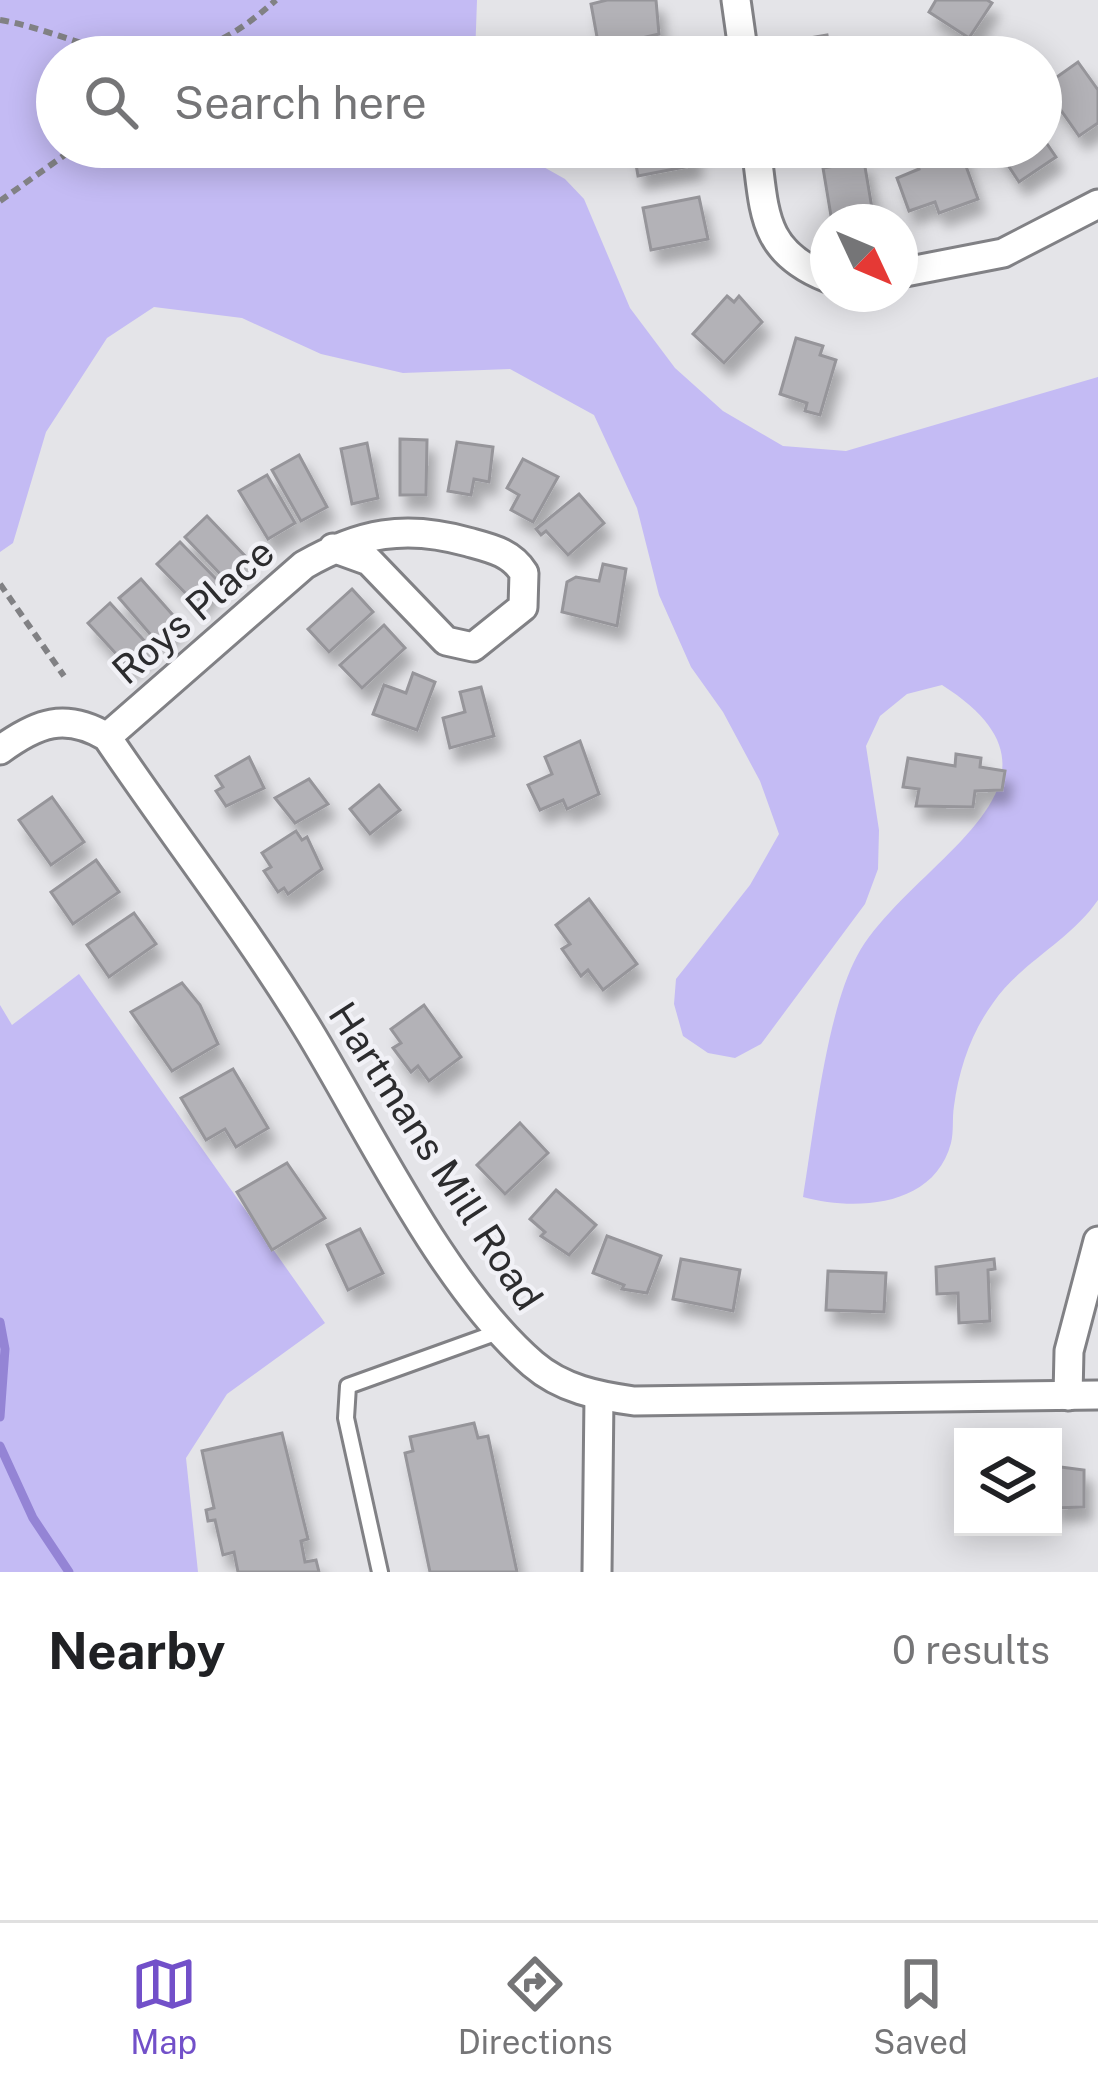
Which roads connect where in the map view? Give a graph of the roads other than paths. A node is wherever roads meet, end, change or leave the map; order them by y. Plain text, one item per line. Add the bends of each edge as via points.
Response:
1 (736, 0) edge
2 (741, 36) edge
3 (759, 168) edge
4 (1098, 204) edge
5 (810, 269) edge
6 (918, 270) edge
7 (333, 548) junction
8 (106, 737) junction
9 (0, 750) edge
10 (1098, 1241) edge
11 (501, 1331) junction
12 (1098, 1395) edge
13 (599, 1396) junction
14 (1068, 1396) junction
15 (380, 1572) edge
16 (598, 1572) edge

1 - 2 street
3 - 5 street via 776,244
4 - 6 street via 1003,253
7 - 7 street, Roys Place via 368,561 460,647 473,647 512,619 527,590 517,562 500,551 433,532 358,536
7 - 8 street, Roys Place
8 - 9 street via 56,721 33,726
8 - 11 street, Hartmans Mill Road via 263,959
10 - 14 street via 1069,1351
11 - 13 street, Hartmans Mill Road via 537,1368
11 - 15 lane via 348,1386 346,1418
12 - 14 street, Hartmans Mill Road
13 - 14 street, Hartmans Mill Road
13 - 16 street

